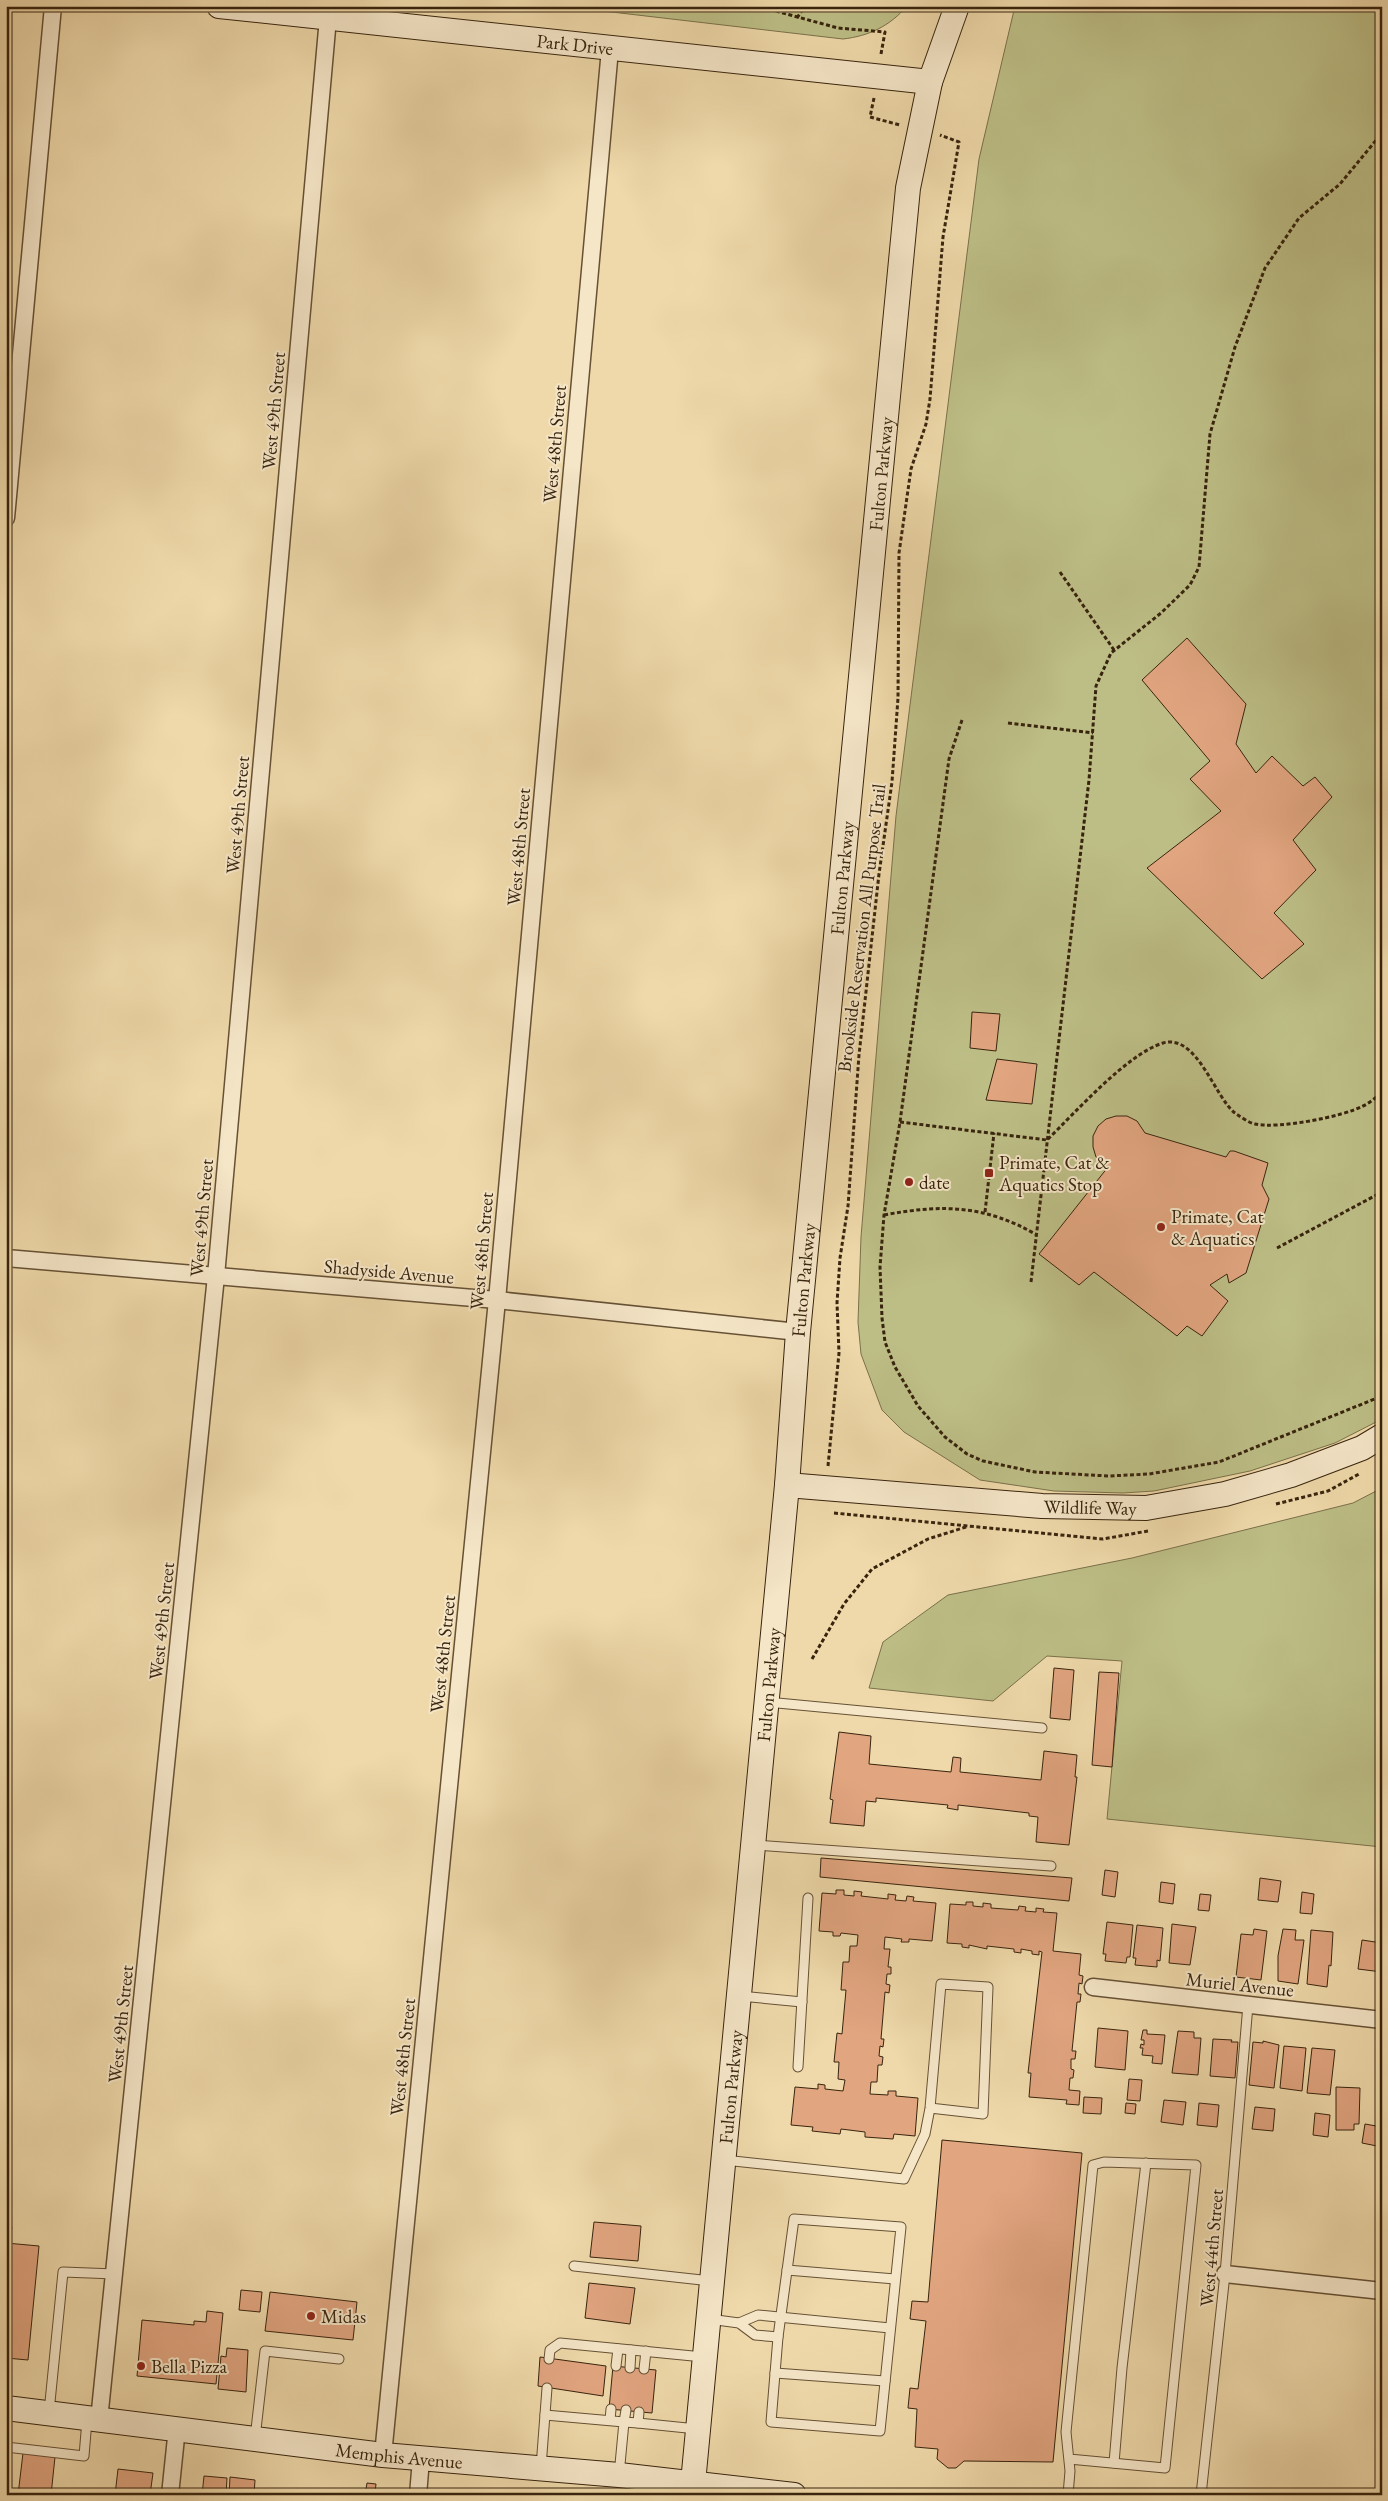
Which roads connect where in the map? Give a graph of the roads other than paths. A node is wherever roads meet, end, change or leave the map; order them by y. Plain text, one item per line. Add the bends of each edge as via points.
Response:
1 (53, 6) edge
2 (219, 6) edge
3 (957, 6) edge
4 (328, 18) junction
5 (610, 49) junction
6 (930, 82) junction
7 (6, 518) edge
8 (6, 1258) edge
9 (216, 1276) junction
10 (497, 1300) junction
11 (798, 1332) junction
12 (1382, 1436) edge
13 (787, 1485) junction
14 (767, 1702) junction
15 (1042, 1728) dead end
16 (754, 1845) junction
17 (1051, 1866) dead end
18 (808, 1898) dead end
19 (1093, 1987) dead end
20 (740, 1996) junction
21 (802, 2002) junction
22 (1248, 2005) junction
23 (1382, 2020) edge
24 (798, 2067) dead end
25 (930, 2108) junction
26 (724, 2160) junction
27 (1146, 2164) junction
28 (574, 2266) dead end
29 (787, 2270) junction
30 (114, 2274) junction
31 (1225, 2274) junction
32 (895, 2279) junction
33 (712, 2282) junction
34 (1382, 2291) edge
35 (781, 2317) junction
36 (709, 2318) junction
37 (739, 2323) junction
38 (890, 2328) junction
39 (778, 2337) junction
40 (618, 2349) junction
41 (631, 2350) junction
42 (646, 2351) junction
43 (706, 2357) junction
44 (338, 2359) dead end
45 (549, 2359) dead end
46 (616, 2366) dead end
47 (630, 2368) dead end
48 (644, 2369) dead end
49 (775, 2373) junction
50 (885, 2381) junction
51 (547, 2388) dead end
52 (6, 2408) edge
53 (611, 2409) dead end
54 (626, 2410) dead end
55 (49, 2412) junction
56 (639, 2412) dead end
57 (545, 2414) junction
58 (93, 2419) junction
59 (610, 2420) junction
60 (624, 2422) junction
61 (638, 2423) junction
62 (177, 2428) junction
63 (698, 2430) junction
64 (255, 2439) junction
65 (6, 2448) edge
66 (383, 2455) junction
67 (421, 2459) junction
68 (1068, 2459) junction
69 (1114, 2463) junction
70 (540, 2469) junction
71 (619, 2475) junction
72 (693, 2483) junction
73 (662, 2487) edge
74 (170, 2495) edge
75 (418, 2495) edge
76 (794, 2495) edge
77 (1068, 2495) edge
78 (1201, 2495) edge

1 - 7 street
2 - 4 street, Park Drive
3 - 6 street, Fulton Parkway
4 - 5 street, Park Drive
4 - 9 street, West 49th Street
5 - 6 street, Park Drive
5 - 10 street, West 48th Street
6 - 11 street, Fulton Parkway via 908,188
8 - 9 street, Shadyside Avenue
9 - 10 street, Shadyside Avenue
9 - 30 street, West 49th Street
10 - 11 street, Shadyside Avenue
10 - 66 street, West 48th Street
11 - 13 street, Fulton Parkway
12 - 13 street, Wildlife Way via 1362,1448 1291,1475 1225,1494 1146,1508 1042,1506
13 - 14 street, Fulton Parkway
14 - 15 lane
14 - 16 street, Fulton Parkway
16 - 17 lane
16 - 20 street, Fulton Parkway
18 - 21 lane
19 - 22 street, Muriel Avenue
20 - 21 lane
20 - 26 street, Fulton Parkway
21 - 24 lane
22 - 23 street, Muriel Avenue
22 - 31 lane, West 44th Street
25 - 25 lane via 941,1984 988,1987 983,2114
25 - 26 lane via 925,2134 904,2179
26 - 33 street, Fulton Parkway
27 - 68 lane via 1104,2162 1093,2165 1068,2404
27 - 69 lane
27 - 69 lane via 1196,2165 1165,2468
28 - 33 lane
29 - 32 lane
29 - 32 lane via 794,2219 901,2227
29 - 35 lane
30 - 55 lane via 64,2272
30 - 58 street, West 49th Street
31 - 34 street
31 - 78 lane, West 44th Street
32 - 38 lane
33 - 36 street, Fulton Parkway
35 - 37 lane via 758,2314
35 - 38 lane
35 - 39 lane
36 - 37 lane
36 - 43 street, Fulton Parkway
37 - 39 lane via 755,2335
38 - 50 lane
39 - 49 lane
40 - 41 lane
40 - 45 lane via 560,2343 550,2350
40 - 46 lane
41 - 42 lane
41 - 47 lane
42 - 43 lane
42 - 48 lane
43 - 63 street, Fulton Parkway
44 - 64 lane via 265,2351
49 - 50 lane
49 - 50 lane via 771,2422 880,2431
51 - 57 lane
52 - 55 street, Memphis Avenue
53 - 59 lane
54 - 60 lane
55 - 58 street, Memphis Avenue
56 - 61 lane
57 - 59 lane
57 - 70 lane
58 - 62 street, Memphis Avenue
58 - 65 lane via 84,2456
59 - 60 lane
60 - 61 lane
60 - 71 lane
61 - 63 lane
62 - 64 street, Memphis Avenue
62 - 74 street
63 - 72 street, Fulton Parkway
64 - 66 street, Memphis Avenue
66 - 67 street, Memphis Avenue
67 - 70 street, Memphis Avenue
67 - 75 street
68 - 69 lane
68 - 77 lane
70 - 71 street, Memphis Avenue
71 - 73 street, Memphis Avenue
72 - 73 street, Memphis Avenue
72 - 76 street, Memphis Avenue

